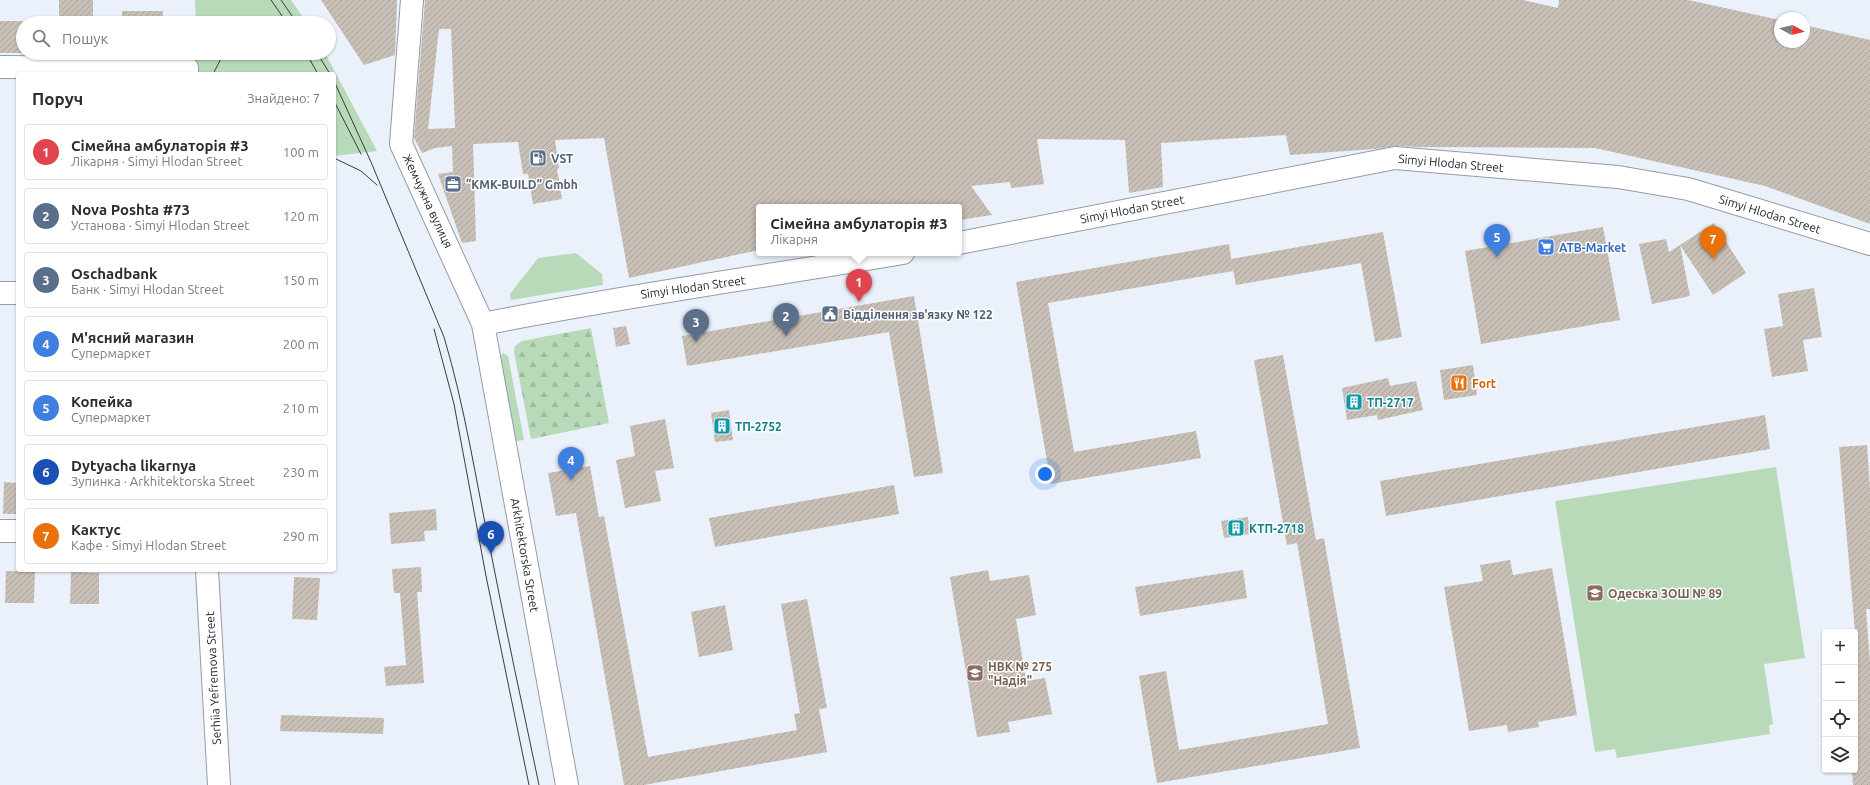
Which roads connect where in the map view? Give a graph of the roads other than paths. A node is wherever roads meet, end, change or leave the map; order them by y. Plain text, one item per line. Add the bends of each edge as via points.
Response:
1 (412, 0) edge
2 (0, 67) edge
3 (187, 71) edge
4 (962, 242) edge
5 (1870, 244) edge
6 (885, 256) edge
7 (0, 293) edge
8 (16, 293) edge
9 (483, 324) junction
10 (0, 531) edge
11 (16, 531) edge
12 (207, 572) edge
13 (219, 785) edge
14 (567, 785) edge

1 - 9 street, Жемчужна вулиця via 401,144
2 - 3 street
4 - 5 street, Simyi Hlodan Street via 1395,158 1618,177 1688,189
6 - 9 street, Simyi Hlodan Street via 612,300
7 - 8 street
9 - 14 street, Arkhitektorska Street
10 - 11 street
12 - 13 street, Serhiia Yefremova Street

